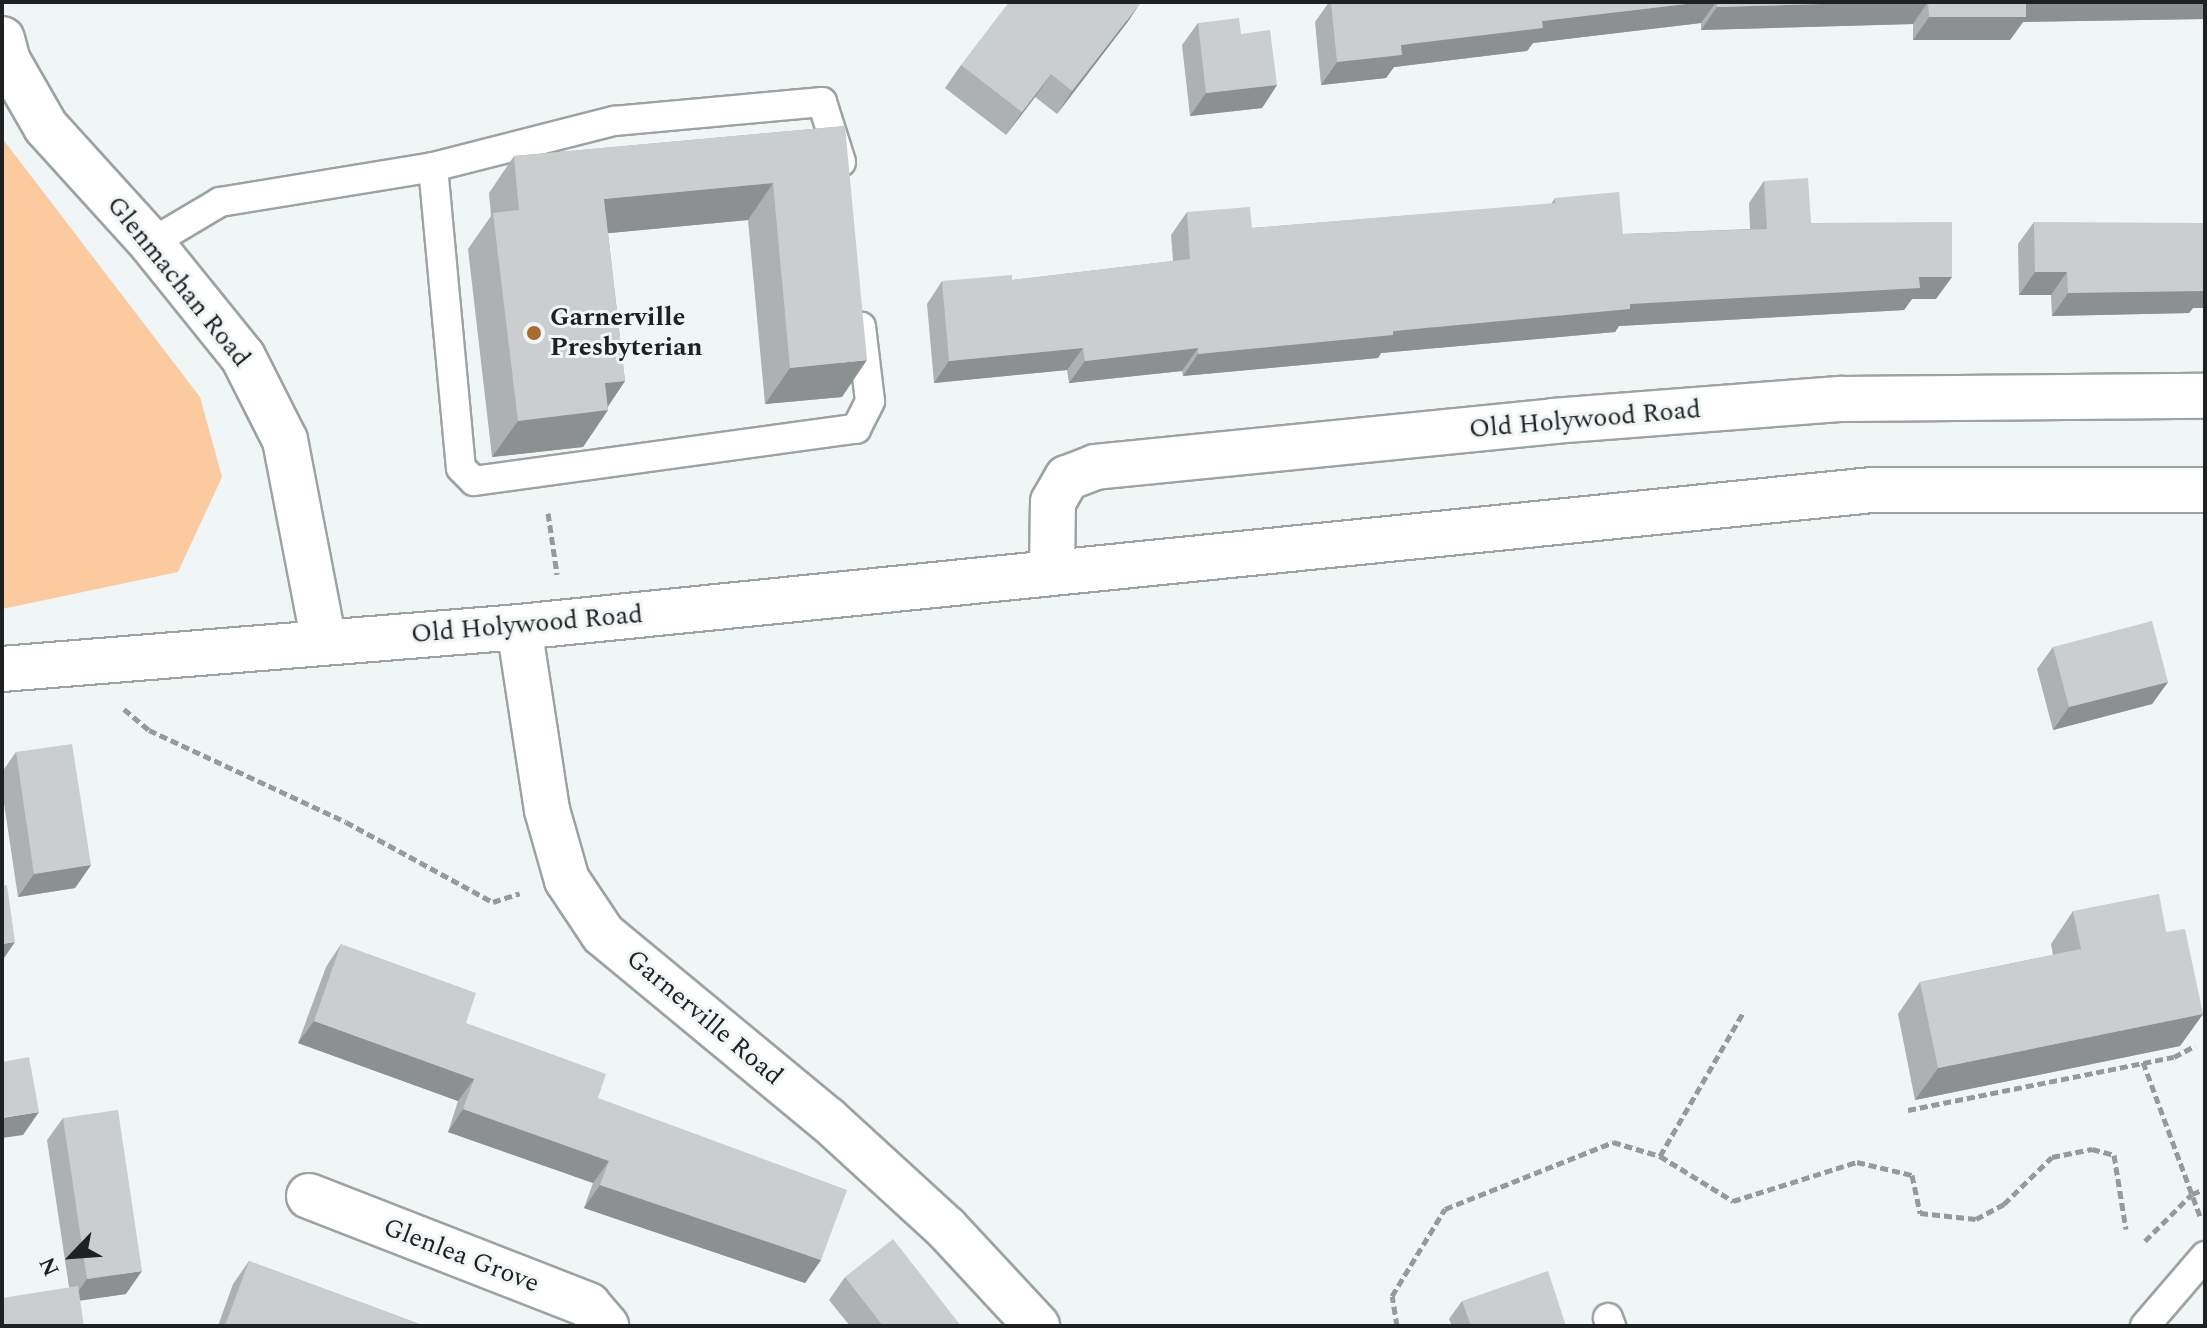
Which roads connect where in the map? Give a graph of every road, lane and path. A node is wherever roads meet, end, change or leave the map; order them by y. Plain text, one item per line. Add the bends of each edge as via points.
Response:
1 (2, 39) edge
2 (433, 167) junction
3 (845, 189) edge
4 (151, 243) junction
5 (858, 295) edge
6 (2205, 396) edge
7 (543, 472) junction
8 (2205, 490) edge
9 (1052, 572) junction
10 (564, 623) junction
11 (519, 627) junction
12 (324, 642) junction
13 (67, 662) junction
14 (2, 669) edge
15 (567, 880) junction
16 (1744, 1011) dead end
17 (2195, 1046) edge
18 (2143, 1062) junction
19 (1908, 1110) dead end
20 (1660, 1156) junction
21 (2205, 1189) edge
22 (2192, 1194) junction
23 (309, 1196) dead end
24 (2205, 1228) edge
25 (2126, 1229) dead end
26 (2145, 1241) dead end
27 (2205, 1256) edge
28 (606, 1326) edge
29 (1037, 1326) edge
30 (1397, 1326) edge
31 (2145, 1326) edge

1 - 4 street, Glenmachan Road via 46,127
2 - 3 lane via 614,121 822,102
2 - 4 lane via 220,202
2 - 7 lane via 461,468 474,481
4 - 12 street, Glenmachan Road via 243,357 285,440
5 - 7 lane via 870,401 856,429
6 - 9 street, Old Holywood Road via 1842,399 1537,422 1095,467 1067,478 1053,502
7 - 10 path
8 - 9 street, Old Holywood Road via 1873,490
9 - 10 street, Old Holywood Road
10 - 11 street, Old Holywood Road
11 - 12 street, Old Holywood Road
11 - 15 street, Garnerville Road via 547,810
12 - 13 street, Old Holywood Road
13 - 14 street, Old Holywood Road
13 - 15 path via 149,730 346,822 493,902
15 - 29 street, Garnerville Road via 603,934 827,1119 946,1228
16 - 20 path
17 - 18 path
18 - 19 path
18 - 22 path
20 - 25 path via 1733,1201 1857,1162 1912,1175 1920,1213 1976,1219 2004,1204 2052,1157 2092,1149 2114,1155
20 - 30 path via 1613,1142 1445,1209 1392,1296
21 - 22 path
22 - 24 path
22 - 26 path
23 - 28 street, Glenlea Grove via 588,1305
27 - 31 lane

